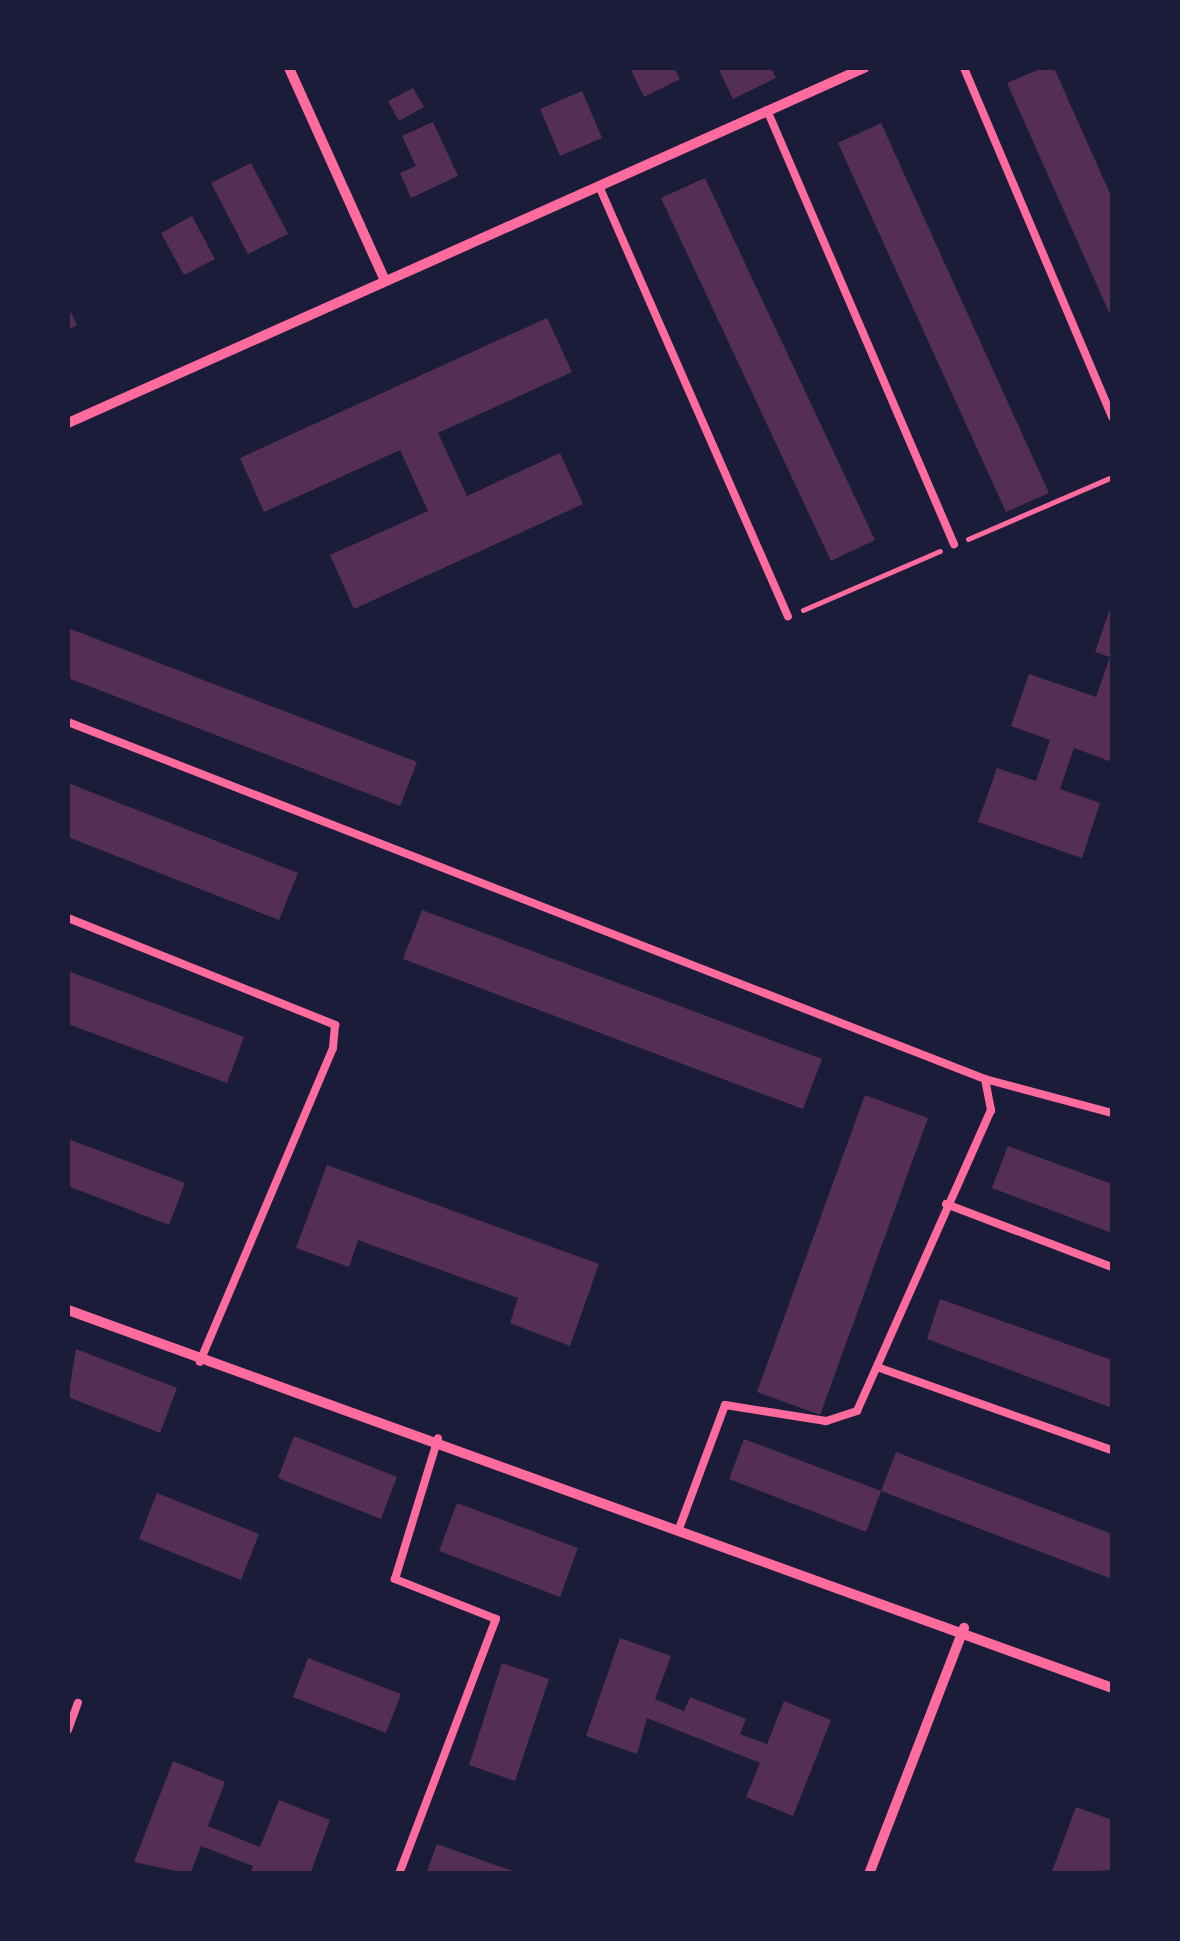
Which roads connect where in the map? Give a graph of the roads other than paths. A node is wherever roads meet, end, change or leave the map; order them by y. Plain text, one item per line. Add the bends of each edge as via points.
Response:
1 (289, 68) edge
2 (864, 68) edge
3 (964, 68) edge
4 (767, 110) junction
5 (598, 186) junction
6 (385, 281) junction
7 (1112, 417) edge
8 (68, 423) edge
9 (954, 545) dead end
10 (788, 616) dead end
11 (68, 722) edge
12 (68, 918) edge
13 (986, 1079) junction
14 (1112, 1114) edge
15 (946, 1204) junction
16 (1112, 1267) edge
17 (68, 1310) edge
18 (200, 1362) junction
19 (877, 1367) junction
20 (438, 1438) junction
21 (1112, 1450) edge
22 (680, 1526) junction
23 (964, 1628) junction
24 (1112, 1688) edge
25 (78, 1703) dead end
26 (68, 1730) edge
27 (398, 1874) edge
28 (869, 1874) edge

1 - 6 street
2 - 4 street
3 - 7 lane
4 - 5 street
4 - 9 lane
5 - 6 street
5 - 10 lane
6 - 8 street
11 - 13 lane
12 - 18 lane via 335,1025 333,1048
13 - 14 lane
13 - 15 lane via 991,1110
15 - 16 lane
15 - 19 lane
17 - 18 street
18 - 20 street
19 - 21 lane
19 - 22 lane via 857,1411 838,1420 726,1405
20 - 22 street
20 - 27 lane via 395,1579 496,1619
22 - 23 street
23 - 24 street
23 - 28 street
25 - 26 lane

